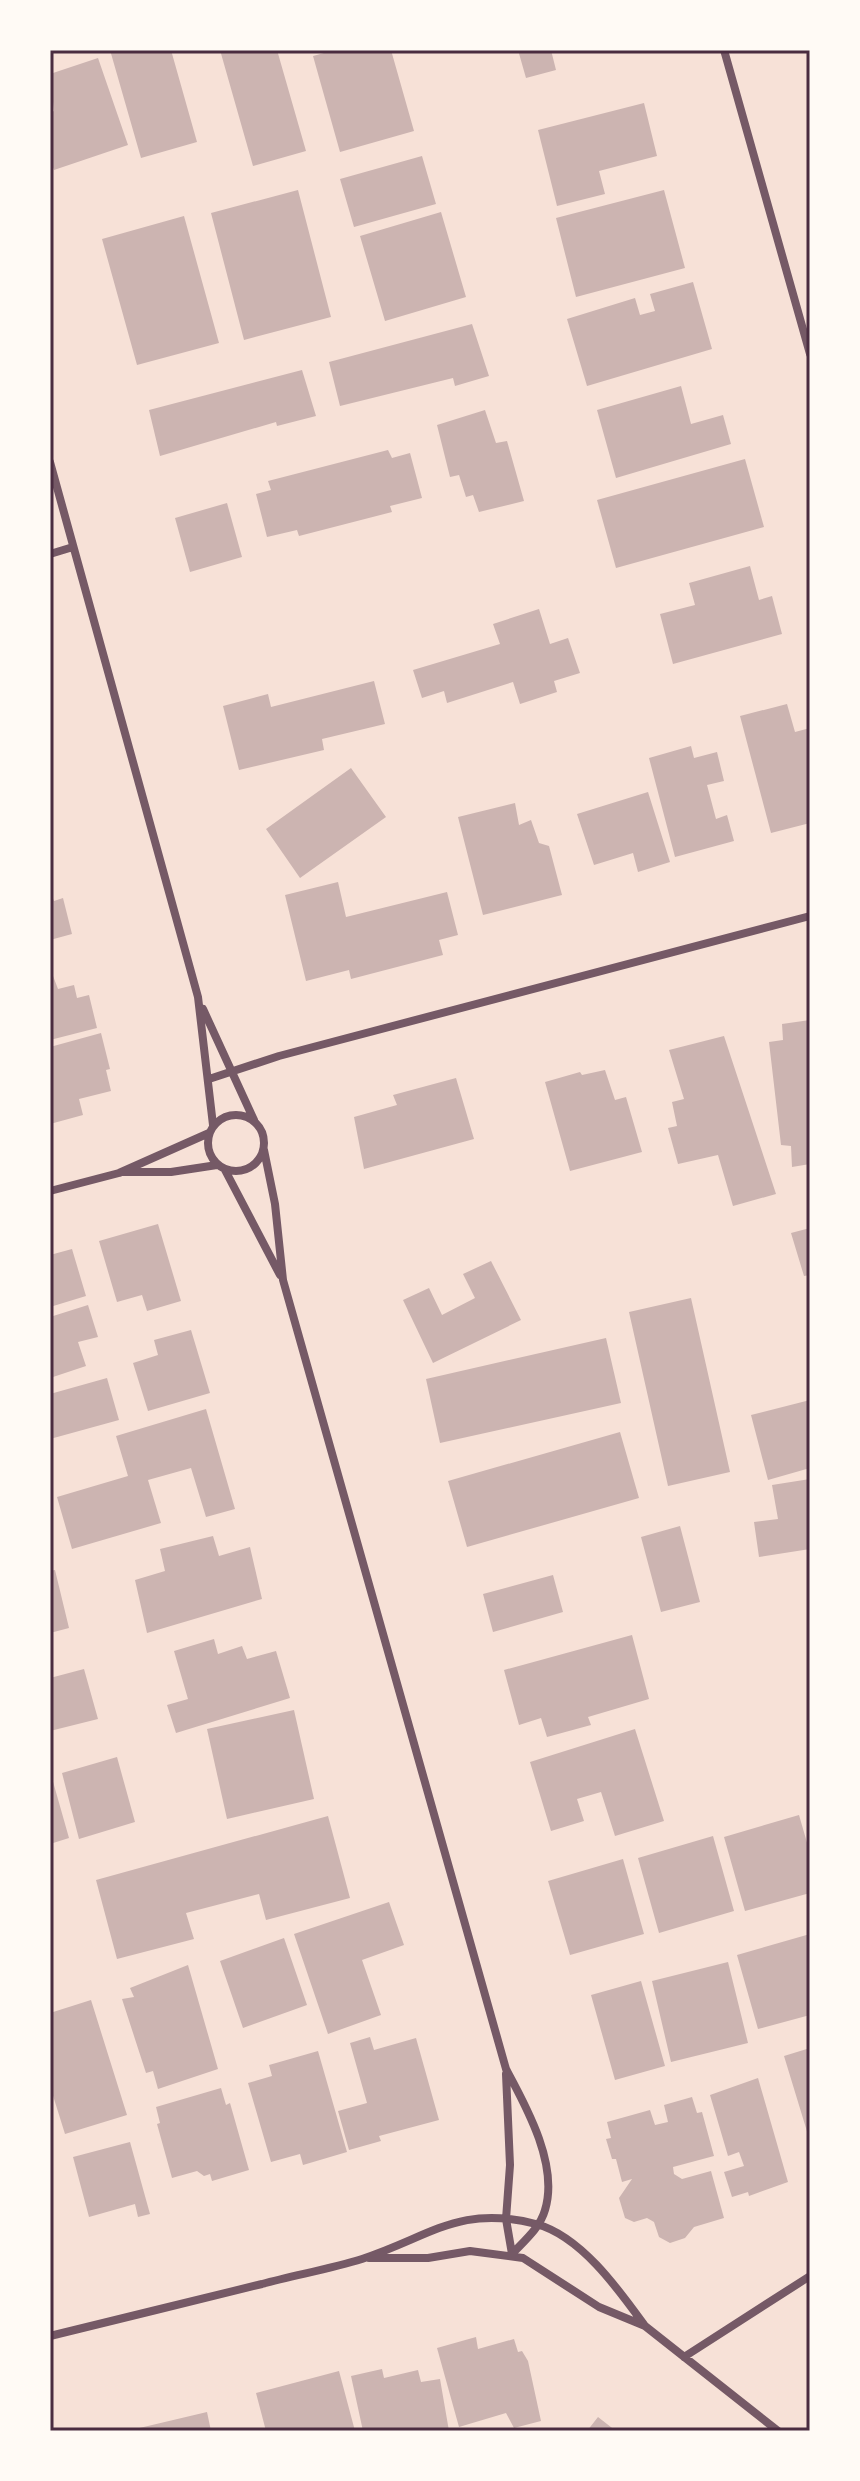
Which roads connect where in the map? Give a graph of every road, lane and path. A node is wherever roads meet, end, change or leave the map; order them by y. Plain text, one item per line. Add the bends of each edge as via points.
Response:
1 (724, 50) edge
2 (808, 343) edge
3 (810, 354) edge
4 (50, 462) edge
5 (73, 547) junction
6 (50, 554) edge
7 (810, 916) edge
8 (198, 997) junction
9 (232, 1071) junction
10 (209, 1079) junction
11 (255, 1122) junction
12 (211, 1129) junction
13 (264, 1150) junction
14 (221, 1167) junction
15 (119, 1173) junction
16 (50, 1191) edge
17 (283, 1280) junction
18 (506, 2069) junction
19 (506, 2219) junction
20 (538, 2225) junction
21 (512, 2254) junction
22 (364, 2258) junction
23 (810, 2276) edge
24 (645, 2326) junction
25 (50, 2336) edge
26 (684, 2357) junction
27 (778, 2431) edge

1 - 2 street
2 - 3 street
4 - 5 street
5 - 6 street
5 - 8 street
7 - 9 street
8 - 9 street
8 - 10 street
9 - 10 street
9 - 11 street
10 - 12 street
11 - 12 street via 238,1114
11 - 13 street via 264,1135
12 - 14 street via 208,1150
12 - 15 street
13 - 14 street via 244,1170
13 - 17 street
14 - 15 street
14 - 17 street
15 - 16 street
17 - 18 street
18 - 19 street
18 - 20 street via 535,2123 545,2162 546,2208
19 - 20 street
19 - 21 street
19 - 22 street via 457,2221
20 - 21 street
20 - 24 street via 604,2270
21 - 22 street via 470,2251 428,2258
21 - 24 street via 599,2307
22 - 25 street
23 - 26 street
24 - 26 street
26 - 27 street

